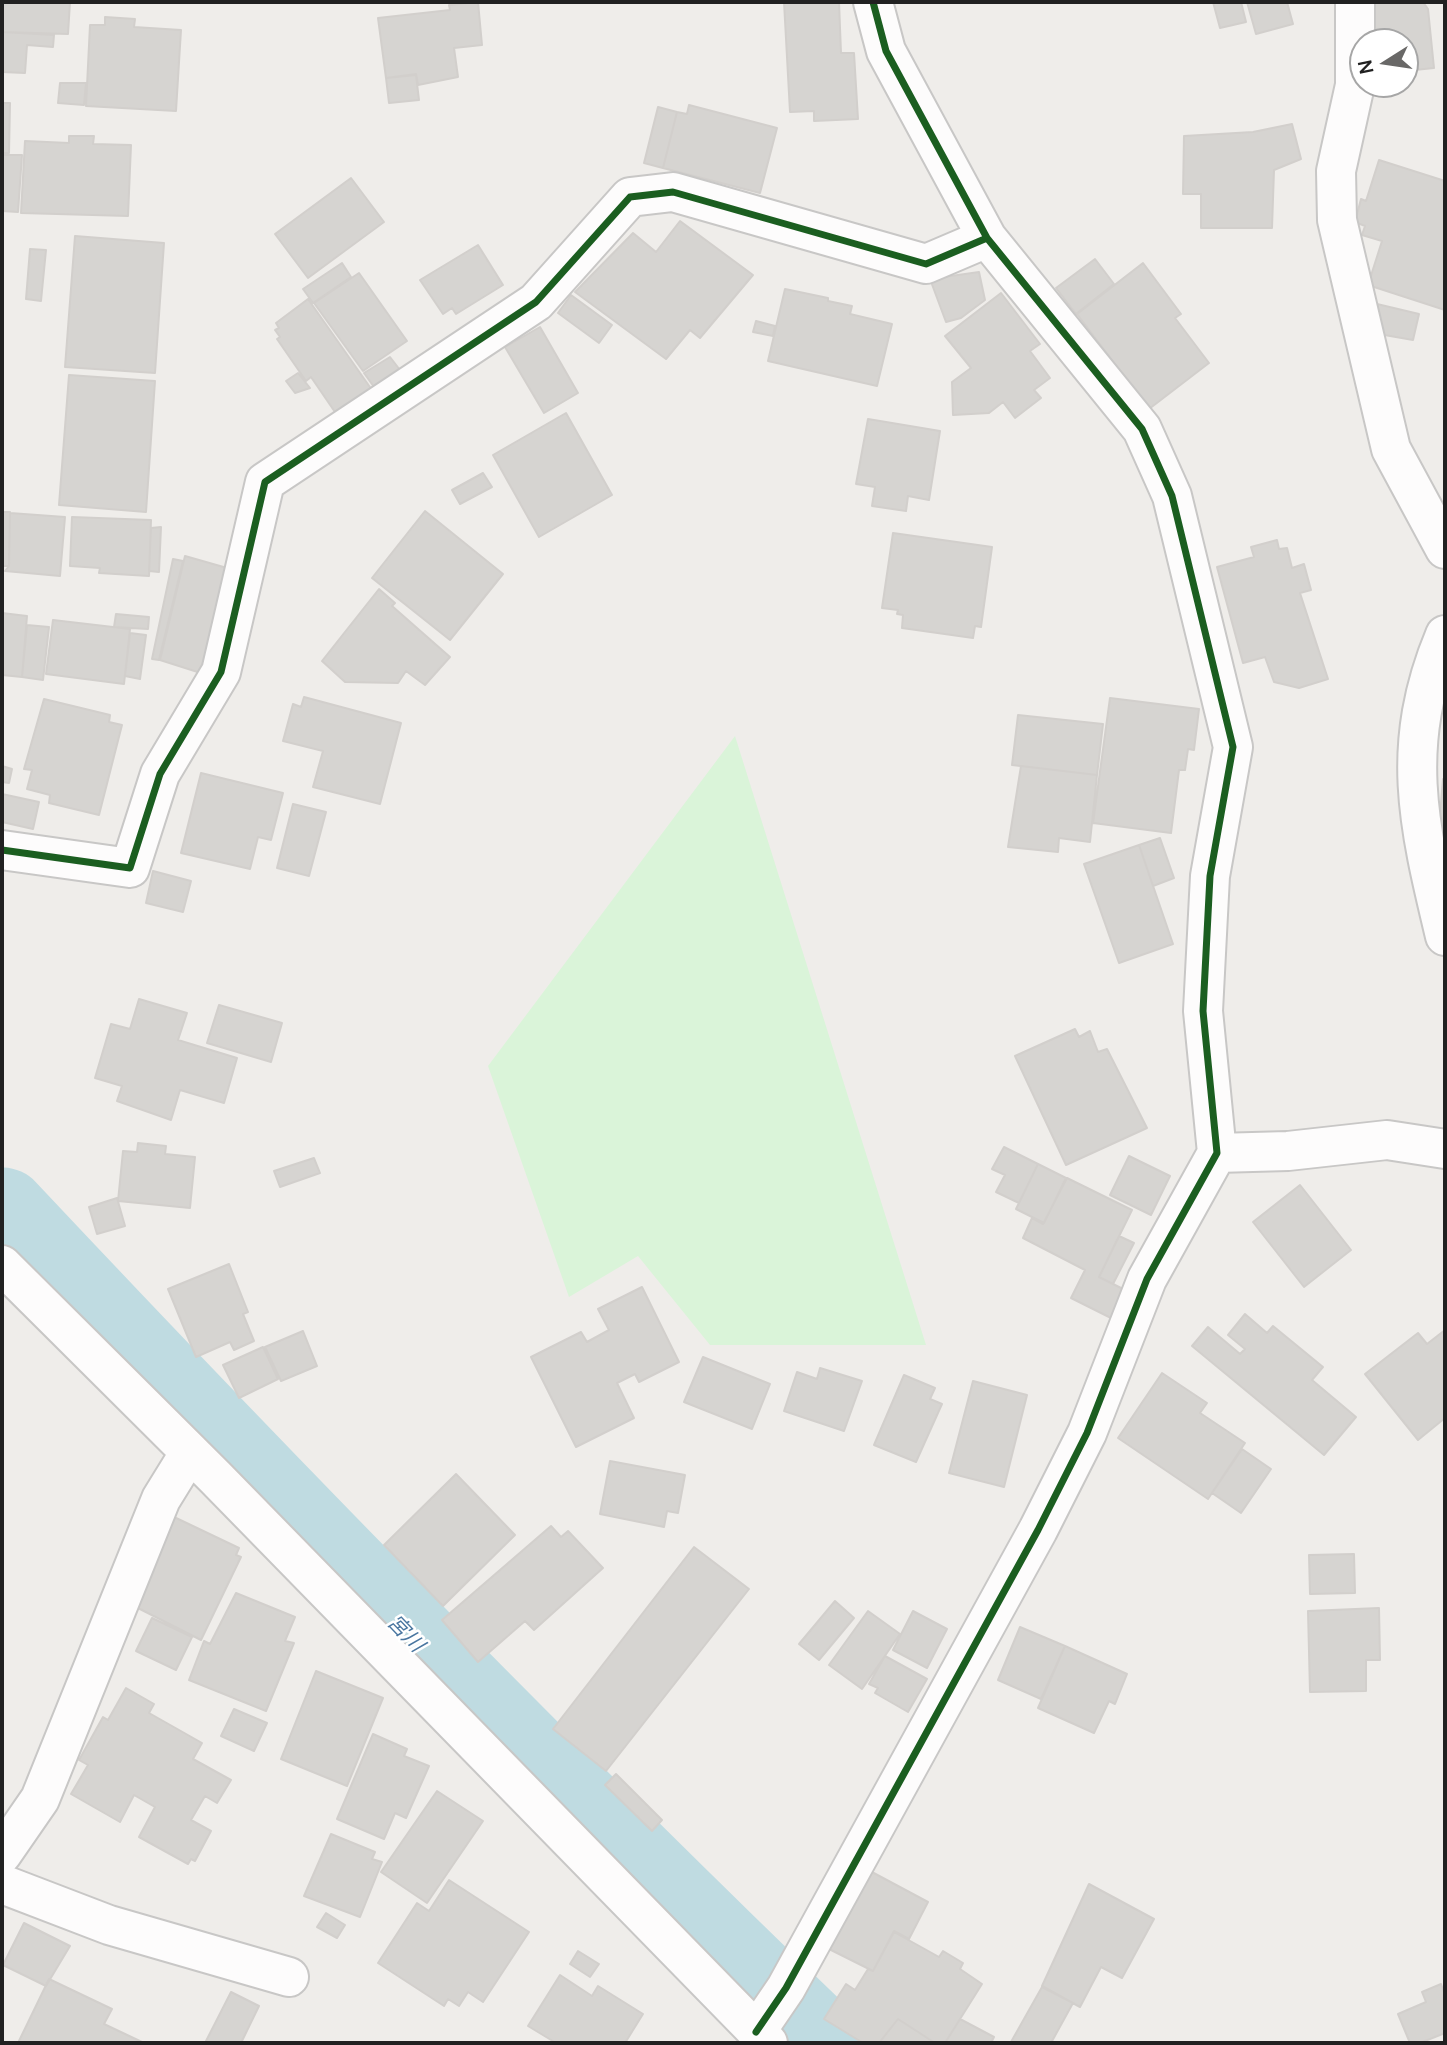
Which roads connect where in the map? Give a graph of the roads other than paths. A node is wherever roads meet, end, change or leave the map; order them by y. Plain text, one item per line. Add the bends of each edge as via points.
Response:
1 (873, 2) edge
2 (1355, 2) edge
3 (987, 239) junction
4 (1445, 549) edge
5 (1445, 635) edge
6 (2, 850) edge
7 (1445, 936) edge
8 (1445, 1149) edge
9 (1217, 1153) junction
10 (2, 1265) edge
11 (190, 1452) junction
12 (2, 1854) edge
13 (2, 1884) edge
14 (289, 1977) dead end
15 (763, 2031) edge

1 - 3 street via 886,51
2 - 4 street via 1355,85 1336,172 1336,220 1391,449
3 - 6 street via 926,264 673,192 630,197 536,302 265,482 221,672 159,774 130,868
3 - 9 street via 1142,429 1172,496 1233,747 1210,876 1203,1011
5 - 7 street via 1428,675 1418,726 1417,798
8 - 9 street via 1387,1140
9 - 15 street via 1147,1279 1087,1433 1038,1530
10 - 11 street
11 - 12 street via 160,1499 40,1799
11 - 15 street
13 - 14 street via 109,1925

